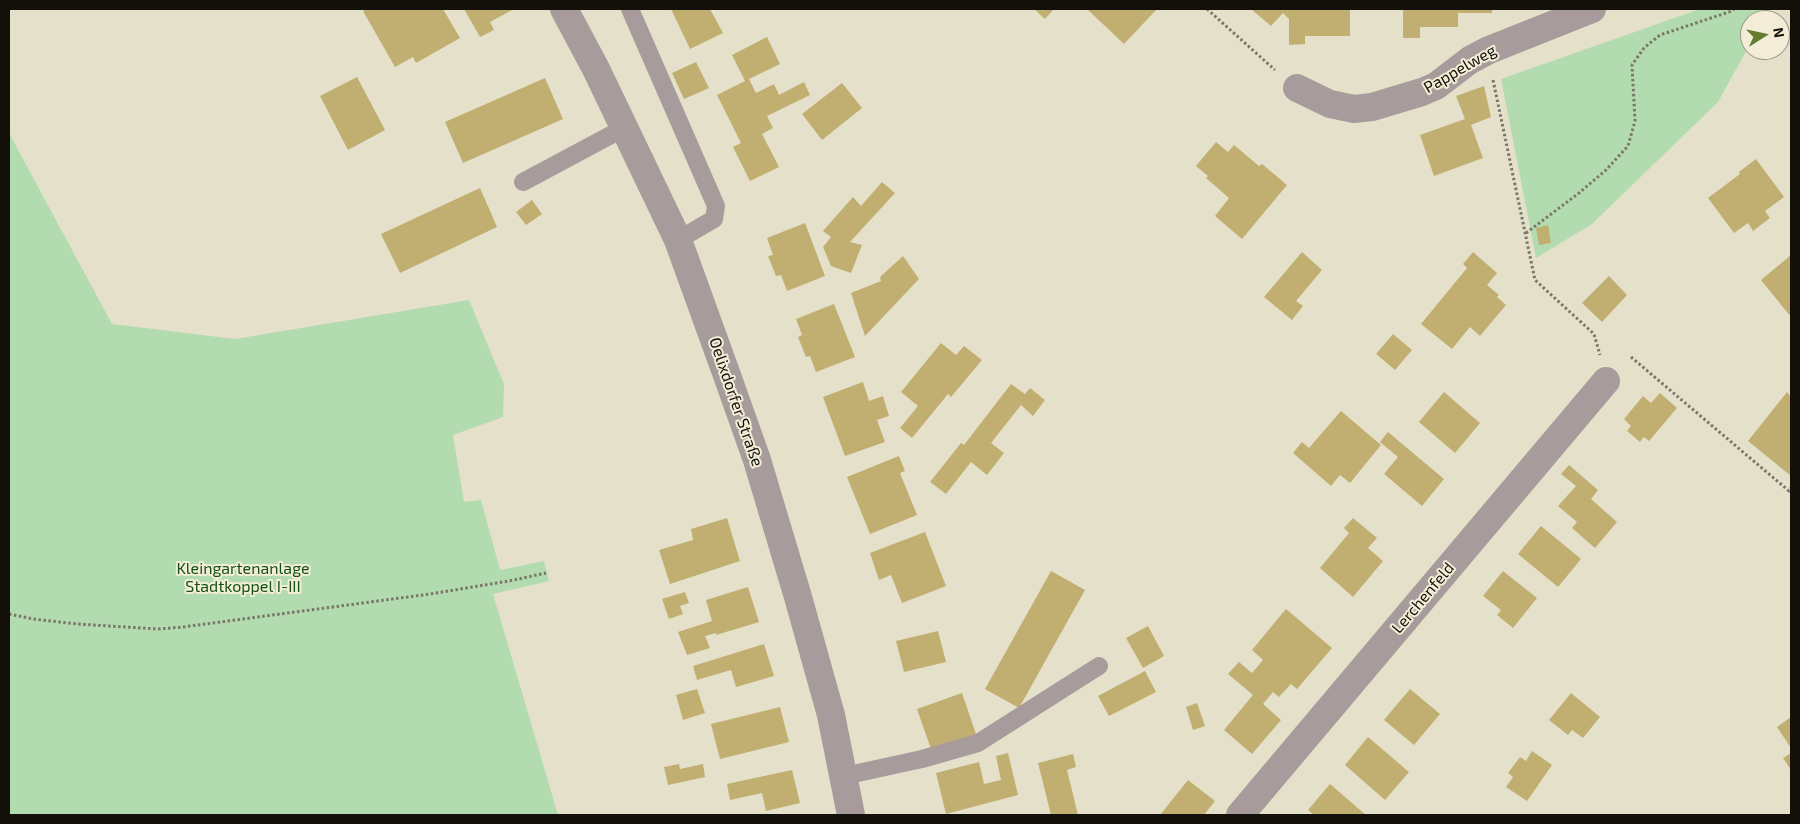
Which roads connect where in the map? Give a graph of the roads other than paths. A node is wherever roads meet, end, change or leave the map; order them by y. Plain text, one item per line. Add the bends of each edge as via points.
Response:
1 (564, 9) edge
2 (630, 9) edge
3 (1592, 9) edge
4 (1297, 88) road end
5 (624, 128) junction
6 (524, 182) dead end
7 (678, 240) junction
8 (1606, 381) road end
9 (1098, 666) dead end
10 (844, 776) junction
11 (852, 815) edge
12 (1240, 815) edge

1 - 5 street, Oelixdorfer Straße
2 - 7 lane via 716,206 714,219
3 - 4 street, Pappelweg via 1489,50 1436,86 1372,107 1354,109 1330,104
5 - 6 lane
5 - 7 street, Oelixdorfer Straße
7 - 10 street, Oelixdorfer Straße via 757,460 814,652
8 - 12 street, Lerchenfeld
9 - 10 lane via 978,743
10 - 11 street, Oelixdorfer Straße

